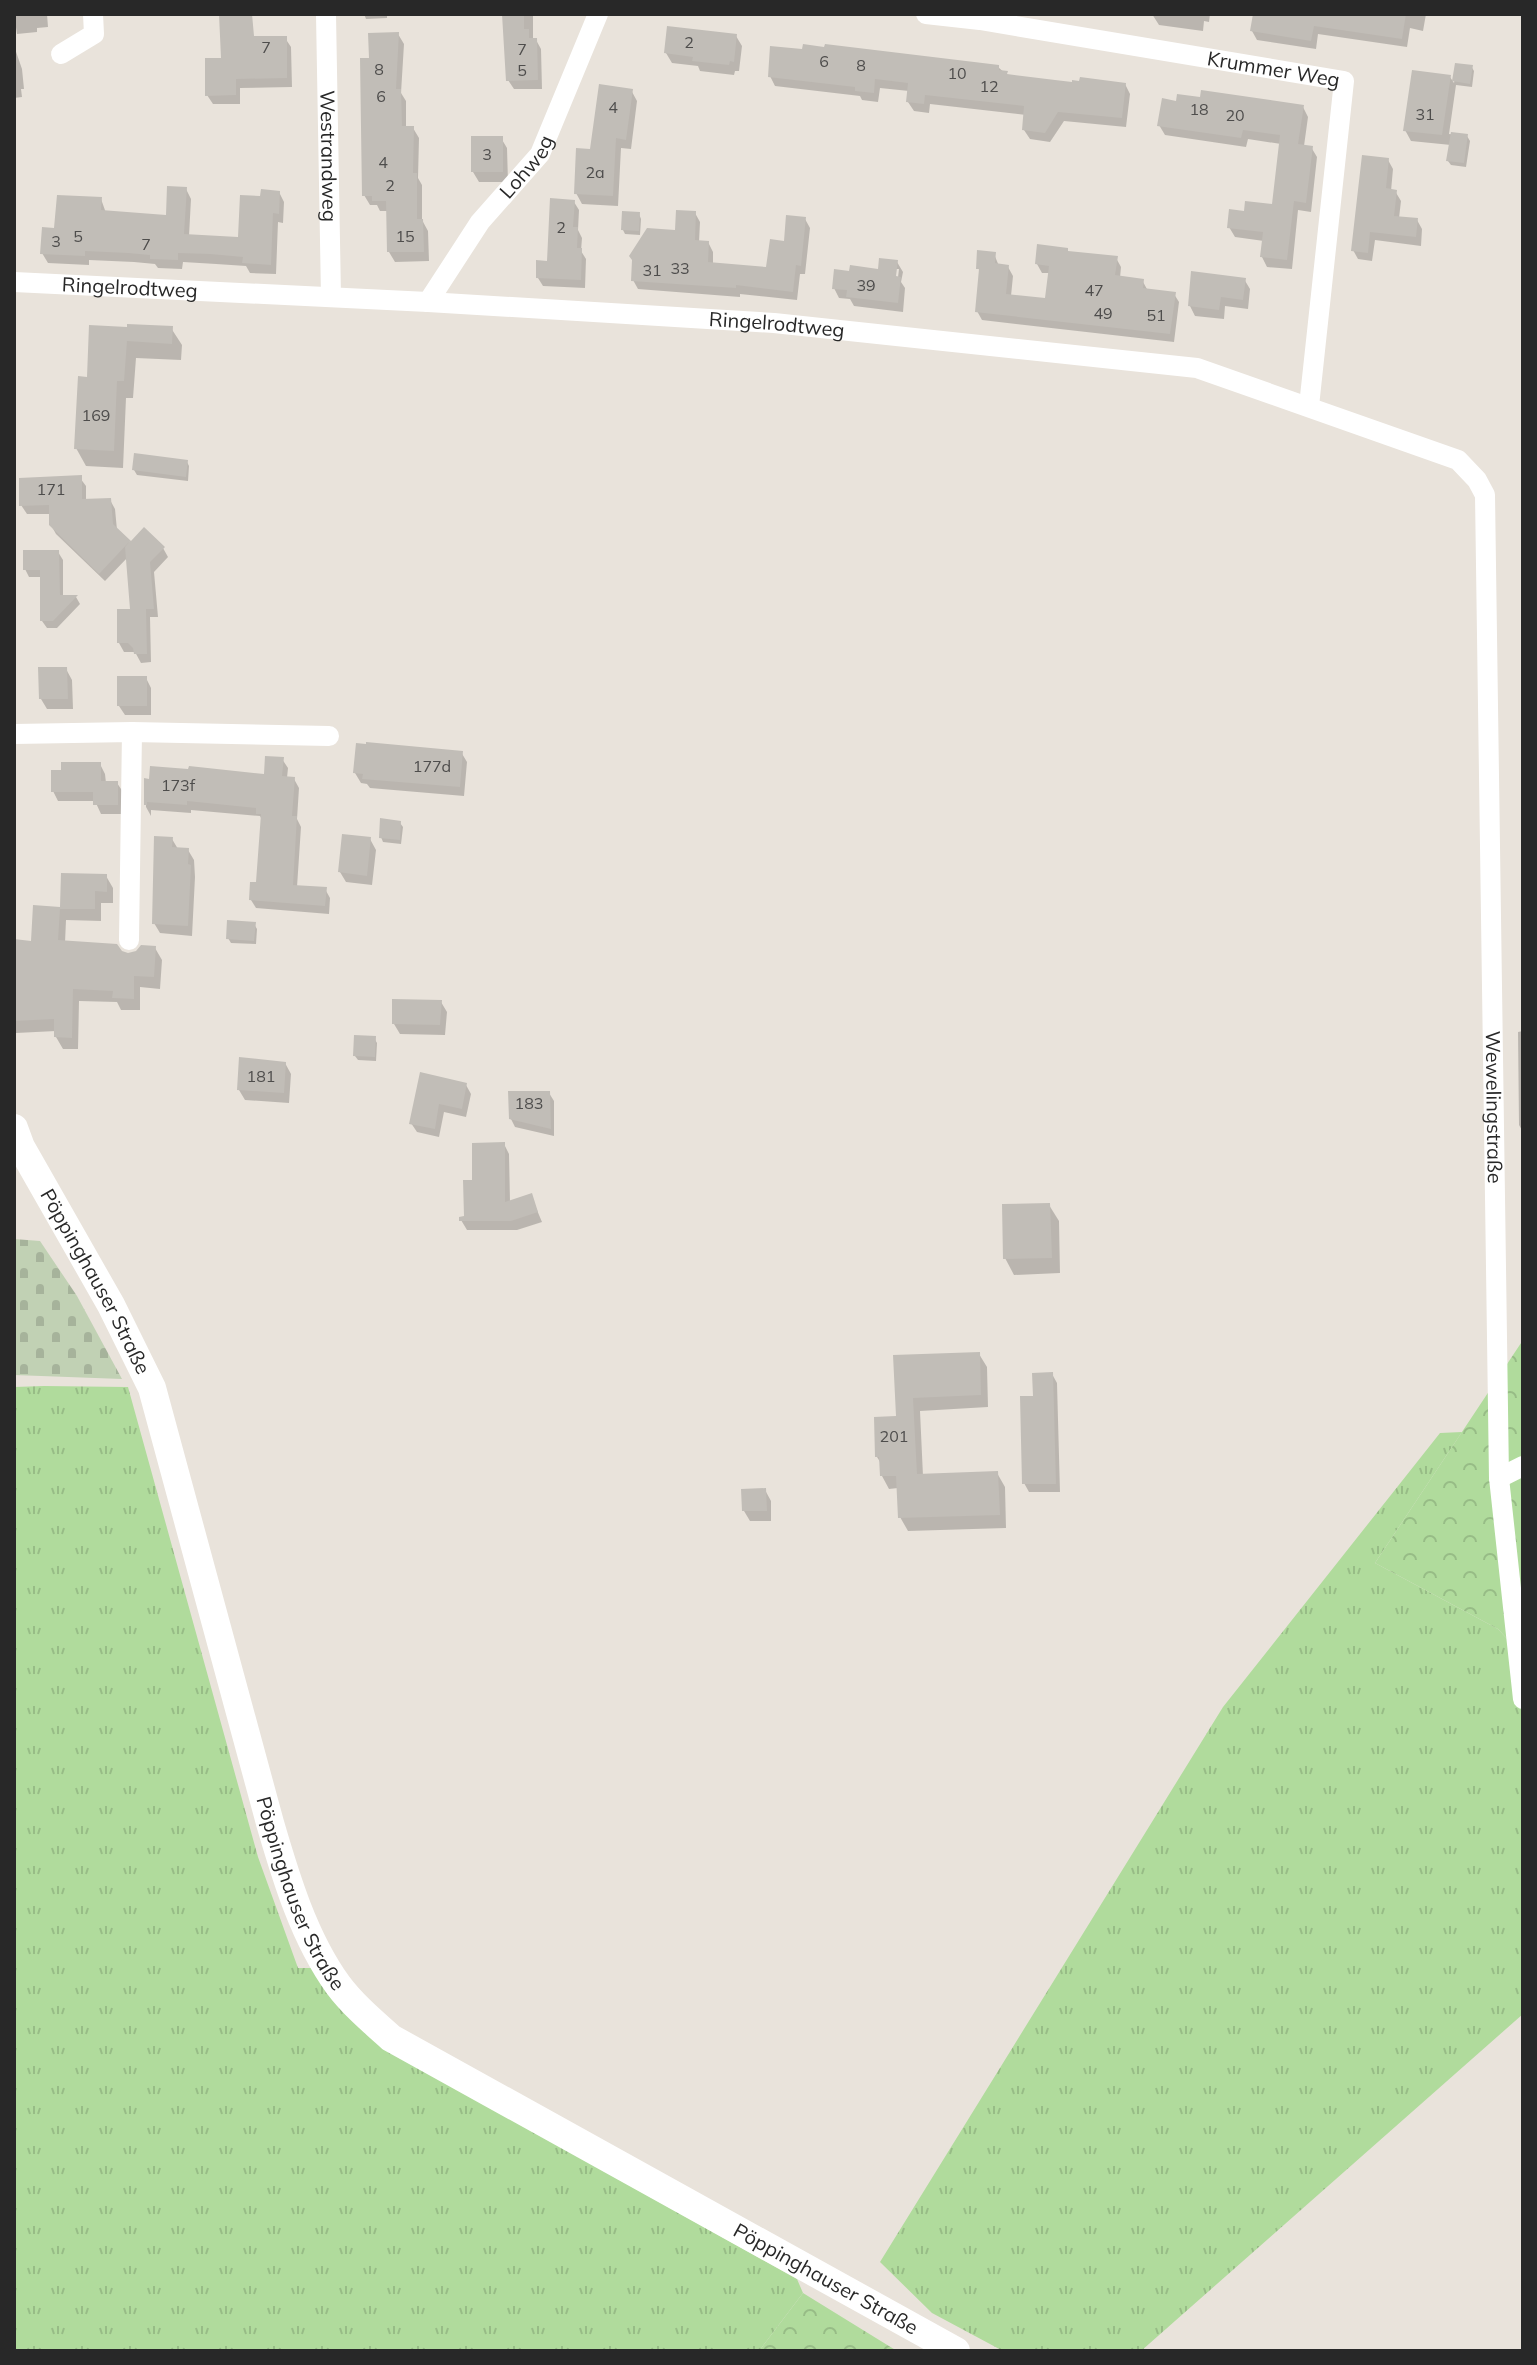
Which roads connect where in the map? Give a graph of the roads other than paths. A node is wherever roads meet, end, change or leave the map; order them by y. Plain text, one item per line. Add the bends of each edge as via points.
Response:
1 (93, 14) edge
2 (326, 14) edge
3 (598, 14) edge
4 (926, 14) edge
5 (61, 54) dead end
6 (14, 282) edge
7 (331, 297) junction
8 (428, 302) junction
9 (1309, 406) junction
10 (1486, 513) joint
11 (132, 732) junction
12 (14, 734) edge
13 (329, 736) dead end
14 (129, 940) dead end
15 (14, 1128) edge
16 (1523, 1466) edge
17 (1499, 1478) junction
18 (1523, 1699) edge
19 (956, 2351) edge

1 - 5 street via 94,34
2 - 7 street, Westrandweg
3 - 8 street, Lohweg via 540,154 480,222
4 - 9 street, Krummer Weg via 1344,81
6 - 7 street, Ringelrodtweg
7 - 8 street, Ringelrodtweg
8 - 9 street, Ringelrodtweg via 774,323 1197,368
9 - 10 street, Ringelrodtweg via 1458,460 1485,495
10 - 17 street, Wewelingstraße
11 - 12 street
11 - 13 street
11 - 14 street
15 - 19 main road, Pöppinghauser Straße via 152,1388 287,1879 337,1983 391,2038
16 - 17 street
17 - 18 street, Wewelingstraße

